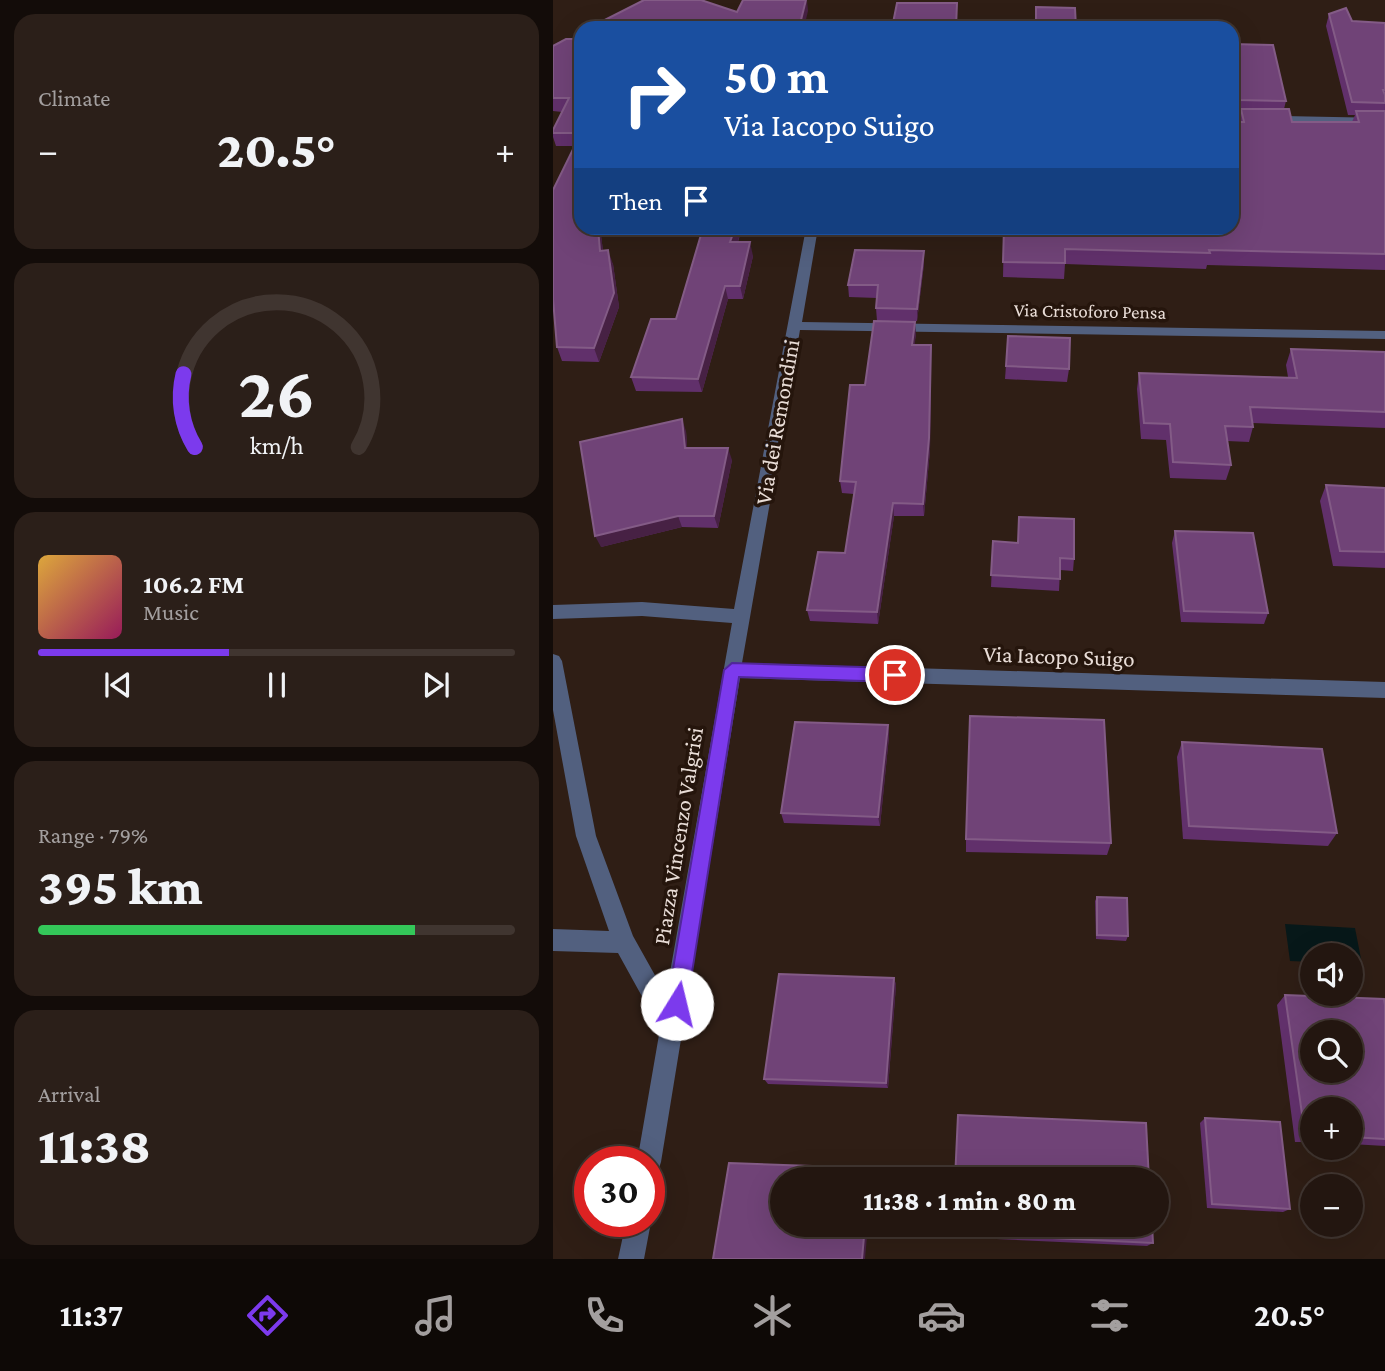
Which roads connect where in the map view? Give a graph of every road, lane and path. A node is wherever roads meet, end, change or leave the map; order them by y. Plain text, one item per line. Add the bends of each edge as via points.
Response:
1 (1239, 118) edge
2 (1385, 121) edge
3 (811, 235) edge
4 (794, 326) junction
5 (1385, 335) edge
6 (553, 612) edge
7 (743, 617) junction
8 (553, 661) edge
9 (732, 670) junction
10 (1385, 690) edge
11 (553, 940) edge
12 (624, 942) junction
13 (673, 1030) junction
14 (652, 1146) edge
15 (635, 1237) edge
16 (631, 1259) edge

1 - 2 street
3 - 4 street, Via dei Remondini
4 - 5 street, Via Cristoforo Pensa
4 - 7 street, Via dei Remondini
6 - 7 street via 642,609
7 - 9 street, Piazza Vincenzo Valgrisi
8 - 12 street, Piazza Vincenzo Valgrisi via 586,836
9 - 10 street, Via Iacopo Suigo
9 - 13 street, Piazza Vincenzo Valgrisi
11 - 12 street
12 - 13 street, Piazza Vincenzo Valgrisi
13 - 14 street
15 - 16 street

